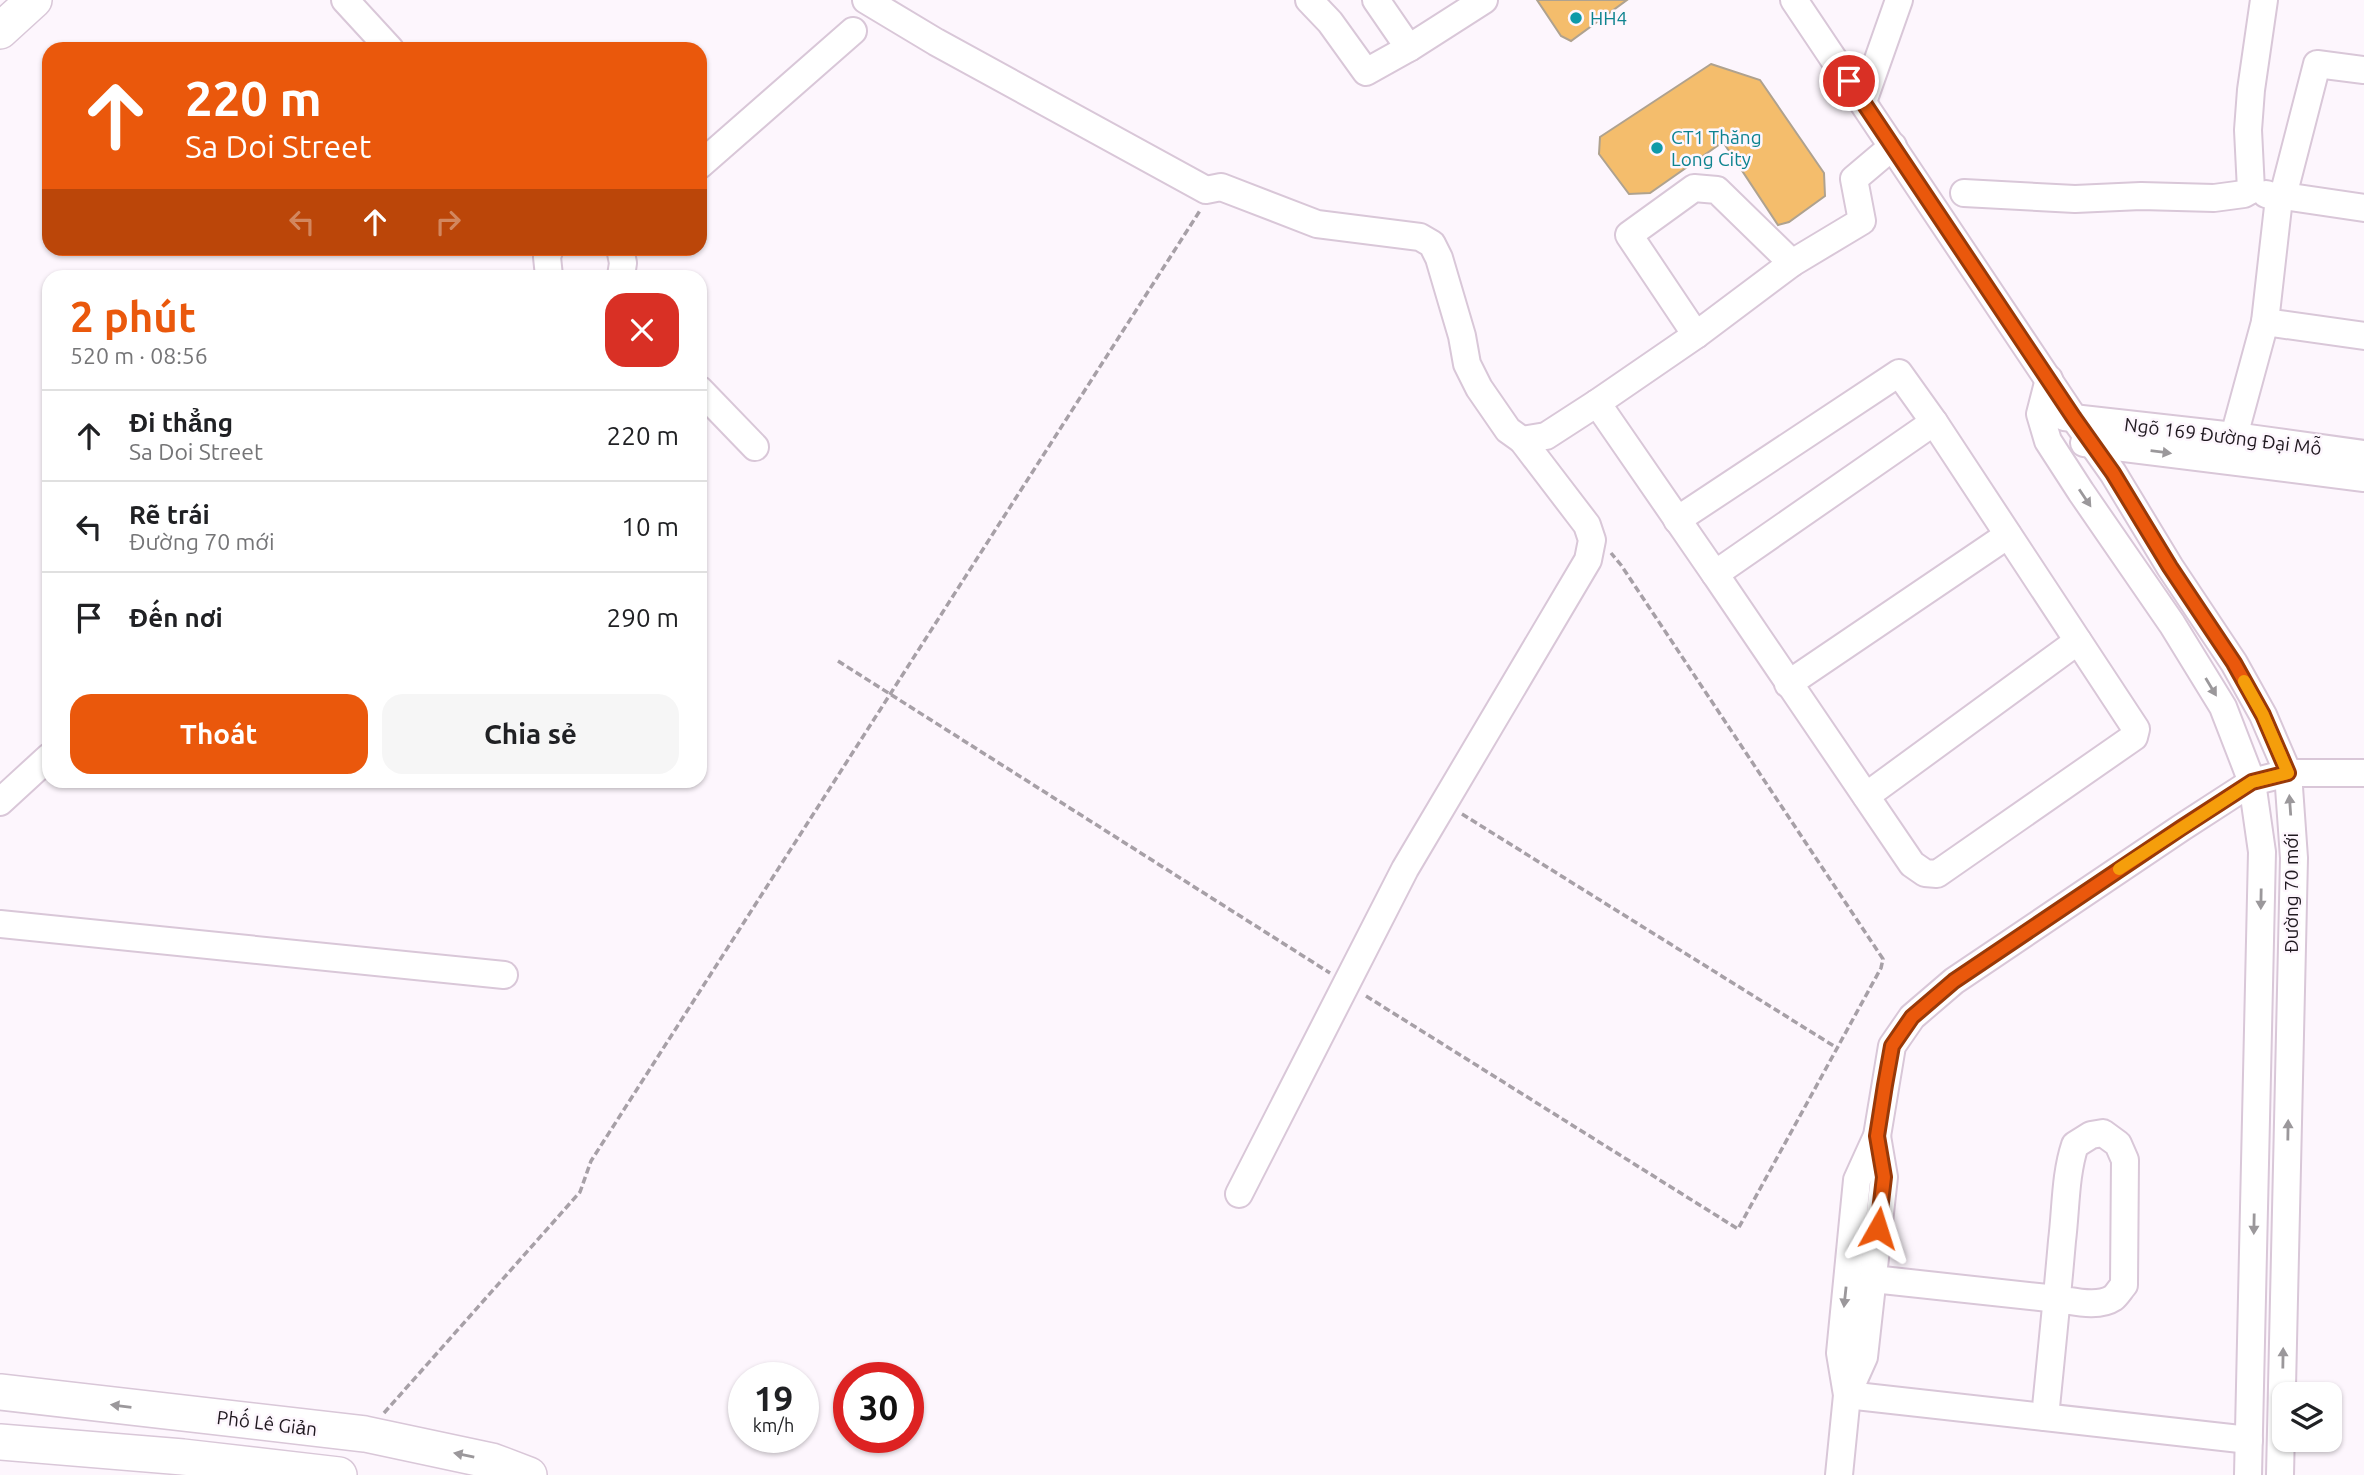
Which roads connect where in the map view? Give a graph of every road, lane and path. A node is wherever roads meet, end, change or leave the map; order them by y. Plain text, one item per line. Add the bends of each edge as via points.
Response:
1 (34, 0) edge
2 (345, 0) edge
3 (866, 0) edge
4 (1309, 0) edge
5 (1376, 0) edge
6 (1485, 0) edge
7 (1794, 0) edge
8 (1899, 0) edge
9 (2264, 0) edge
10 (0, 31) edge
11 (853, 31) dead end
12 (384, 42) edge
13 (1409, 48) junction
14 (2364, 70) edge
15 (1863, 102) junction
16 (1893, 146) junction
17 (707, 159) edge
18 (1221, 187) junction
19 (2251, 190) junction
20 (1964, 193) dead end
21 (2281, 197) junction
22 (2364, 208) edge
23 (1792, 263) junction
24 (2265, 322) junction
25 (1696, 335) junction
26 (2364, 336) edge
27 (2049, 379) junction
28 (707, 397) edge
29 (1597, 404) junction
30 (2040, 414) junction
31 (2074, 418) junction
32 (1934, 422) junction
33 (2234, 436) junction
34 (1522, 440) junction
35 (2048, 441) junction
36 (2094, 444) junction
37 (755, 447) dead end
38 (2364, 454) edge
39 (2364, 478) edge
40 (1677, 520) junction
41 (1587, 525) junction
42 (2008, 535) junction
43 (1715, 574) junction
44 (2078, 641) junction
45 (838, 661) dead end
46 (1788, 684) junction
47 (891, 694) junction
48 (42, 763) edge
49 (2288, 773) junction
50 (2364, 773) edge
51 (2252, 782) junction
52 (1866, 796) junction
53 (0, 802) edge
54 (1444, 803) junction
55 (0, 924) edge
56 (504, 975) dead end
57 (1347, 984) junction
58 (1837, 1048) junction
59 (1877, 1136) junction
60 (1239, 1194) dead end
61 (1873, 1279) junction
62 (2057, 1299) junction
63 (0, 1392) edge
64 (1847, 1395) junction
65 (2045, 1417) junction
66 (365, 1434) junction
67 (2249, 1440) junction
68 (0, 1442) edge
69 (129, 1464) edge
70 (339, 1475) edge
71 (529, 1475) edge
72 (1839, 1475) edge
73 (2248, 1475) edge
74 (2280, 1475) edge

1 - 10 main road
2 - 12 street
3 - 18 street via 1206,190
4 - 13 street via 1366,72
5 - 13 street
6 - 13 street
7 - 15 street, Đường 70 mới
8 - 15 street
9 - 19 street via 2248,130
11 - 17 street
14 - 21 street via 2317,64
15 - 16 street, Đường 70 mới
16 - 23 street via 1854,179 1862,221
16 - 27 street, Đường 70 mới
18 - 34 street via 1317,223 1420,237 1432,244 1467,364 1498,417
18 - 47 path via 1208,198
19 - 20 street via 2214,198
19 - 21 street
21 - 22 street
21 - 24 street
23 - 25 street
23 - 25 street via 1717,190 1694,188 1629,235
24 - 26 street
24 - 33 street
25 - 29 street
27 - 30 street
27 - 31 street, Đường 70 mới
28 - 37 street
29 - 34 street via 1546,436
29 - 40 street
30 - 31 street, Ngõ 169 Đường Đại Mỗ
30 - 35 street, Đường 70 mới
31 - 33 street, Ngõ 169 Đường Đại Mỗ
31 - 36 street, Đường 70 mới
32 - 40 street via 1899,373
32 - 42 street
32 - 43 street
33 - 38 street, Ngõ 169 Đường Đại Mỗ
34 - 41 street
35 - 36 street, Ngõ 169 Đường Đại Mỗ
35 -> 51 street, Đường 70 mới via 2223,707
36 -> 39 street, Ngõ 169 Đường Đại Mỗ
36 - 49 street, Đường 70 mới via 2234,663
40 - 43 street
41 - 54 street via 1592,540 1588,560
41 - 58 path via 1621,565 1883,959
42 - 44 street
42 - 46 street
43 - 46 street
44 - 52 street
44 - 52 street via 2136,729 2134,737 1937,874 1925,873 1912,864
45 - 47 path
46 - 52 street
47 - 57 path
47 - 66 path via 591,1161 580,1192
48 - 53 street
49 - 50 street
49 - 51 street
74 -> 49 street, Đường 70 mới via 2294,858
51 - 59 street via 1954,981 1912,1017 1892,1046
51 -> 67 street, Đường 70 mới via 2262,852
54 - 57 street
54 - 58 path
55 - 56 street
57 - 58 path via 1738,1229
57 - 60 street
59 - 61 street via 1884,1177
59 -> 64 street via 1857,1180 1840,1353
61 - 62 street
61 - 64 street via 1864,1357
62 - 62 street via 2094,1303 2113,1298 2124,1284 2125,1160 2118,1144 2103,1133 2075,1145 2069,1163
62 - 65 street
66 -> 63 main road, Phố Lê Giản
64 - 65 street
64 - 72 street
65 - 67 street
71 -> 66 main road, Phố Lê Giản via 492,1461
67 - 73 street, Đường 70 mới
68 - 69 main road
69 - 70 main road via 312,1470

